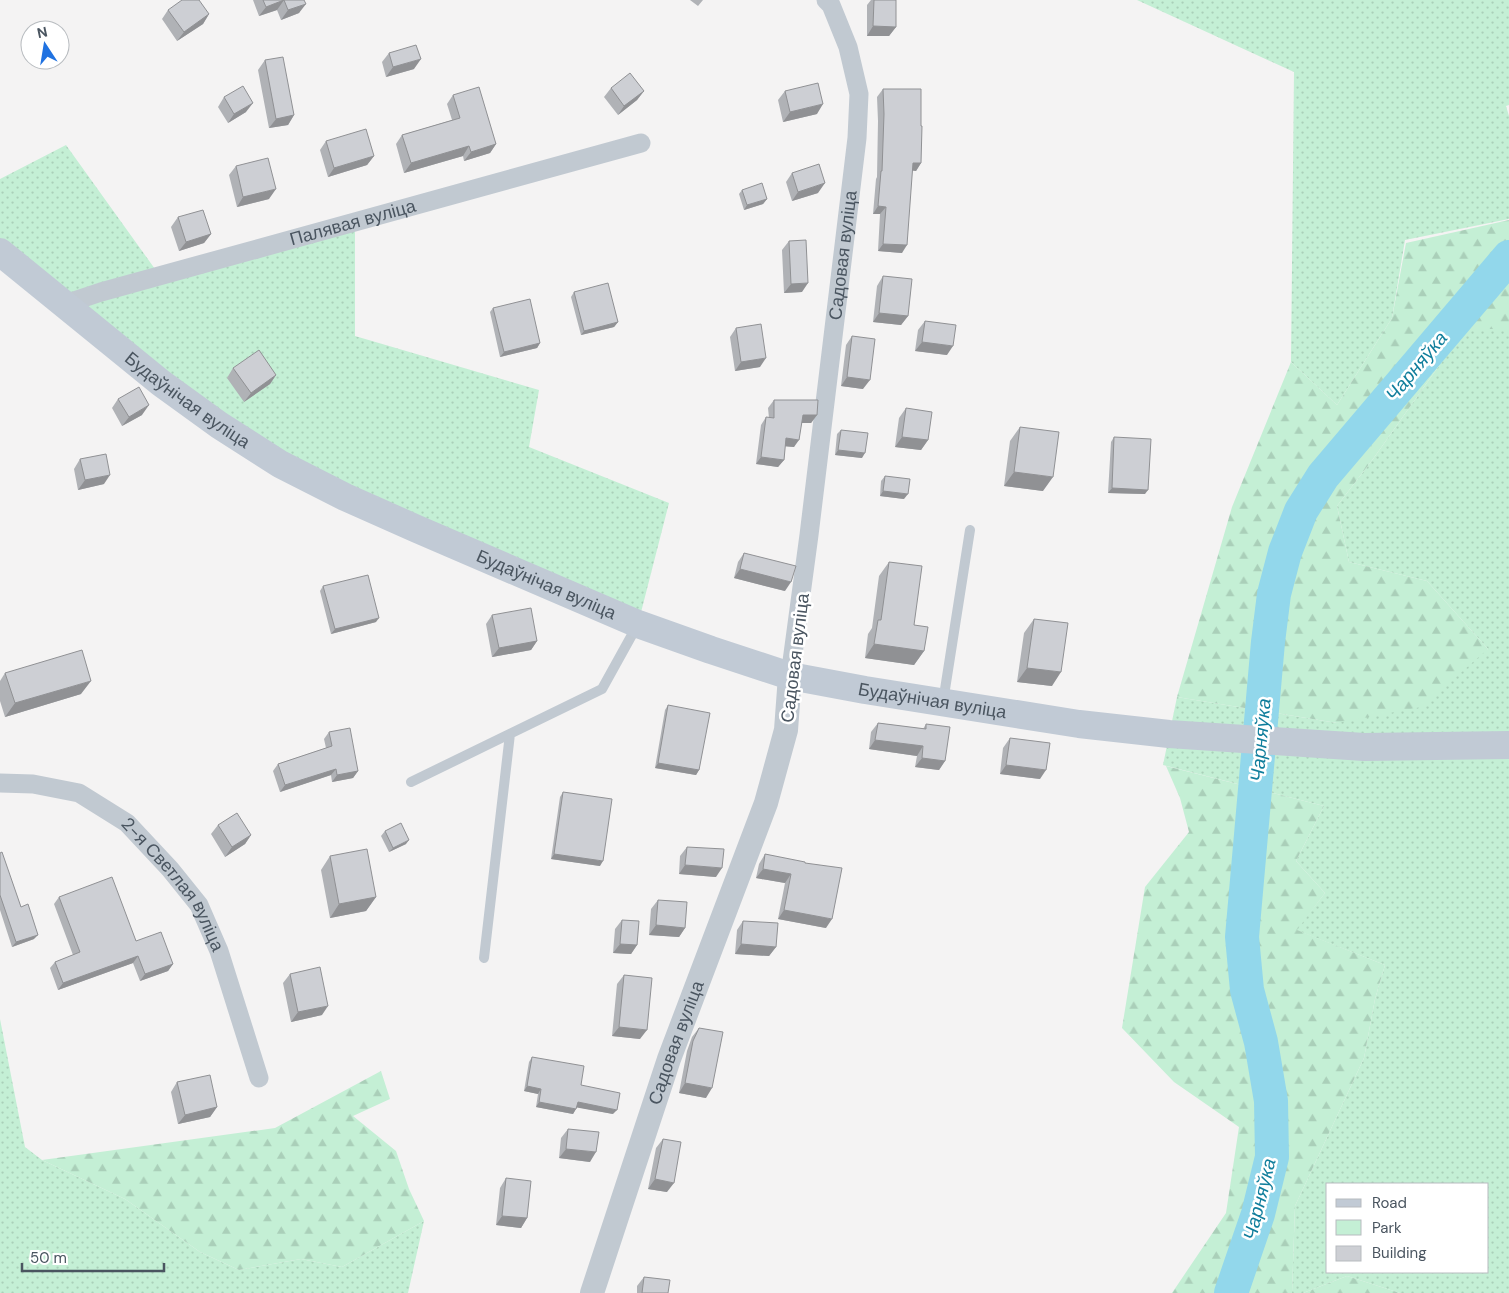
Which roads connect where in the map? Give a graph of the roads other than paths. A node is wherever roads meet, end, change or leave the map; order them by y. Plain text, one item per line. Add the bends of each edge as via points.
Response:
1 (826, 0) edge
2 (641, 143) dead end
3 (0, 252) edge
4 (65, 304) junction
5 (970, 530) dead end
6 (638, 624) junction
7 (790, 676) junction
8 (943, 703) junction
9 (510, 734) junction
10 (1509, 745) edge
11 (411, 782) dead end
12 (0, 783) edge
13 (484, 958) dead end
14 (260, 1078) dead end
15 (592, 1293) edge

1 - 7 street, Садовая вуліца via 848,47 859,94 857,138
2 - 4 street, Палявая вуліца
3 - 4 main road, Будаўнічая вуліца
4 - 6 main road, Будаўнічая вуліца via 161,383 280,464 417,530
5 - 8 lane
6 - 7 main road, Будаўнічая вуліца
6 - 9 lane via 602,689
7 - 8 main road, Будаўнічая вуліца
7 - 15 street, Садовая вуліца via 786,730 766,803 669,1059
8 - 10 main road, Будаўнічая вуліца via 1169,734 1364,748
9 - 11 lane
9 - 13 lane
12 - 14 street, 2-я Светлая вуліца via 33,784 79,793 127,824 170,869 199,905 219,951

